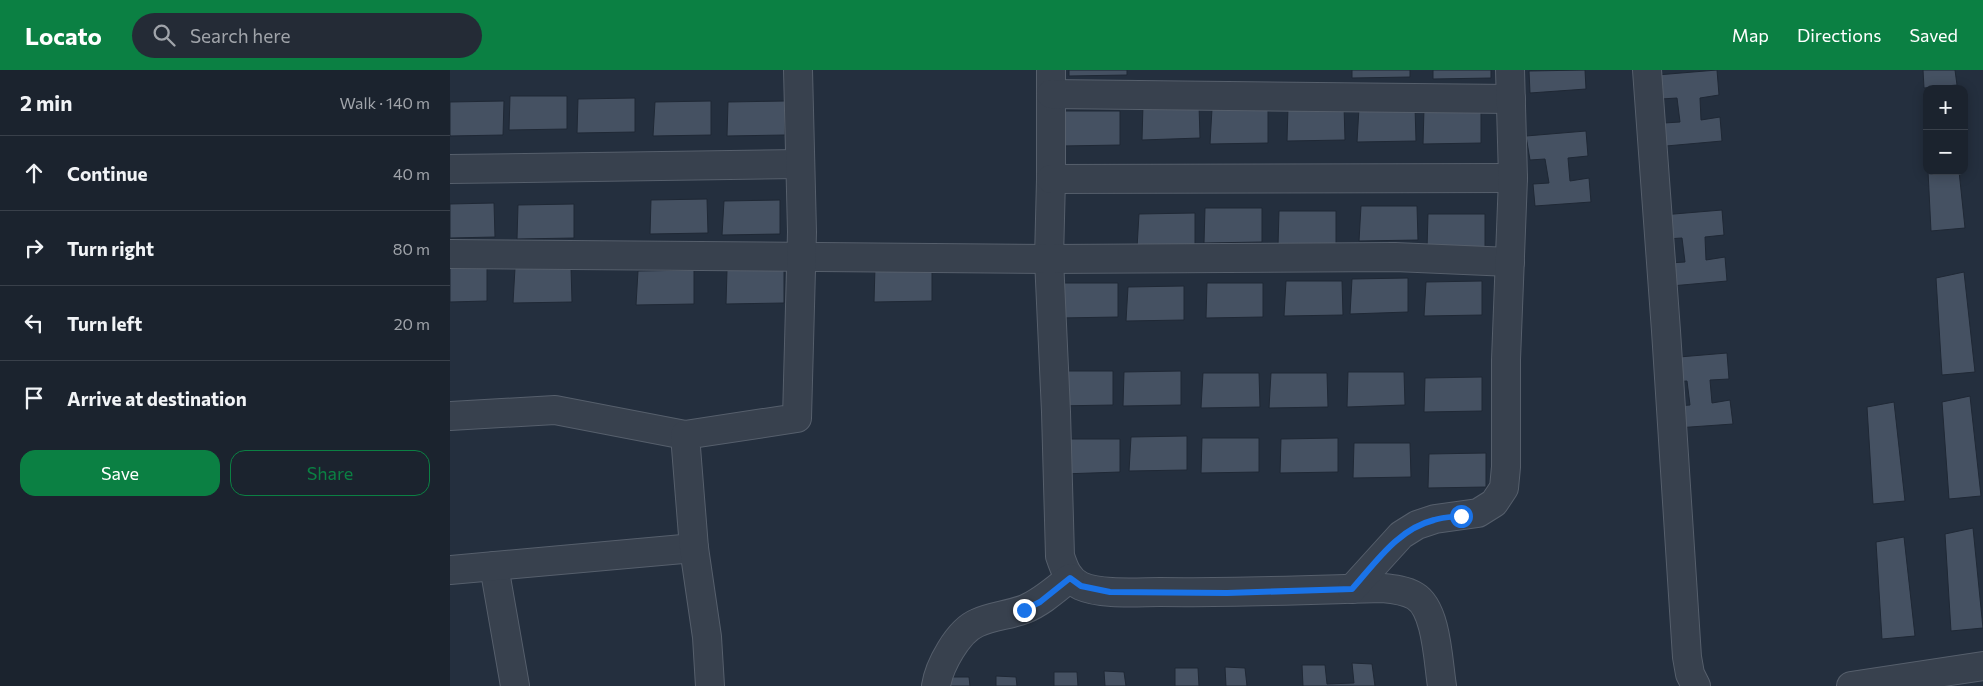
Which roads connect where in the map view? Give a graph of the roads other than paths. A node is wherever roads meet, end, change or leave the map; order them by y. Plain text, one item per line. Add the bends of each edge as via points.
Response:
1 (798, 70) edge
2 (1510, 70) edge
3 (1647, 70) edge
4 (1051, 82) edge
5 (1511, 99) junction
6 (800, 164) junction
7 (450, 169) edge
8 (1513, 178) junction
9 (1052, 179) junction
10 (450, 254) edge
11 (801, 256) junction
12 (1049, 259) junction
13 (1510, 262) junction
14 (450, 416) edge
15 (685, 435) junction
16 (694, 548) junction
17 (494, 566) junction
18 (450, 570) edge
19 (1070, 578) junction
20 (1352, 589) junction
21 (1983, 666) edge
22 (515, 686) edge
23 (710, 686) edge
24 (936, 686) edge
25 (1442, 686) edge
26 (1696, 686) edge
27 (1851, 686) edge

1 - 6 street
2 - 5 street
3 - 26 street via 1687,658
4 - 5 street
4 - 9 street
5 - 8 street
6 - 7 street
6 - 11 street
8 - 9 street
8 - 13 street
9 - 12 street
10 - 11 street
11 - 12 street
11 - 15 street via 798,418
12 - 13 street via 1395,257
12 - 19 street via 1060,556 1064,571
13 - 20 street via 1504,488 1494,503 1478,513 1435,519 1401,535
14 - 15 street via 556,410
15 - 16 street
16 - 17 street
16 - 23 street via 707,637
17 - 18 street
17 - 22 street
19 - 20 street via 1081,586 1110,592
19 - 24 street via 1040,602 1024,610 968,627 949,653 938,674
20 - 25 street via 1401,590 1416,596 1432,620
21 - 27 street

